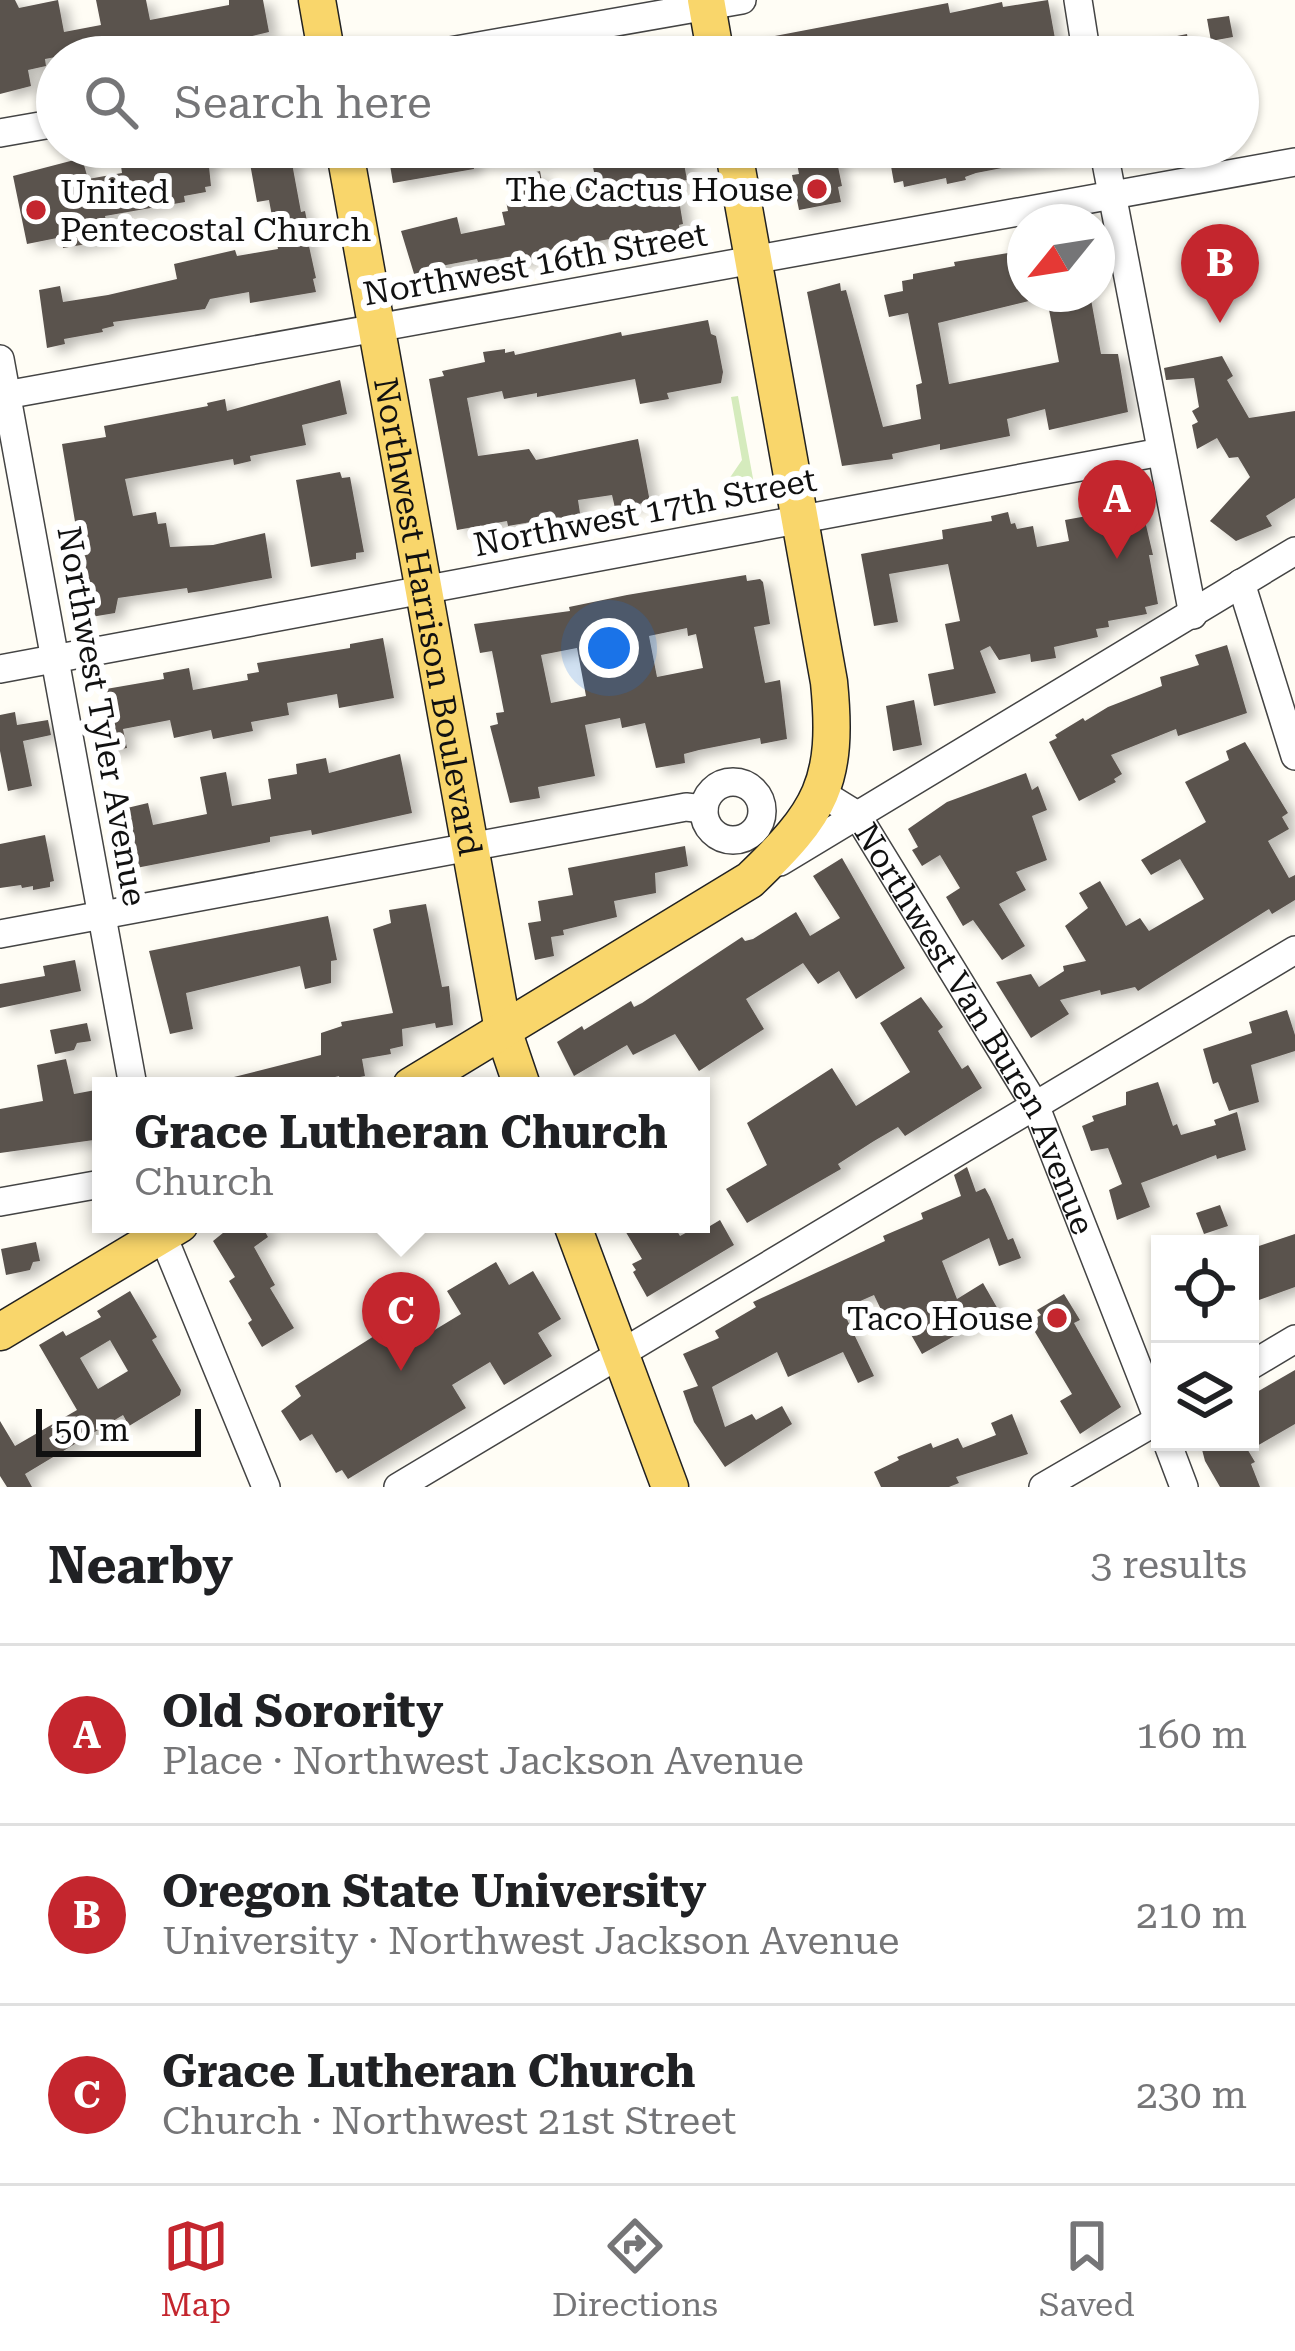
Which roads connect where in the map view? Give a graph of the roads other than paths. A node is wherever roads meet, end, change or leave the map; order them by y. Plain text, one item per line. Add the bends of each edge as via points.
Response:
1 (316, 0) edge
2 (1078, 0) edge
3 (719, 2) edge
4 (323, 36) edge
5 (532, 36) edge
6 (717, 36) edge
7 (1084, 36) edge
8 (36, 127) edge
9 (0, 133) edge
10 (1295, 162) edge
11 (348, 168) edge
12 (737, 168) edge
13 (1106, 168) edge
14 (1111, 196) junction
15 (754, 262) junction
16 (377, 328) junction
17 (0, 358) edge
18 (3, 395) edge
19 (1161, 452) junction
20 (798, 521) junction
21 (1295, 550) edge
22 (1241, 584) junction
23 (423, 591) junction
24 (1193, 615) junction
25 (56, 659) junction
26 (0, 669) edge
27 (1295, 756) edge
28 (823, 794) junction
29 (704, 809) dead end
30 (857, 815) junction
31 (470, 846) junction
32 (750, 880) junction
33 (102, 915) junction
34 (0, 934) edge
35 (1295, 950) edge
36 (503, 1030) junction
37 (131, 1077) edge
38 (426, 1077) edge
39 (519, 1077) edge
40 (1035, 1105) junction
41 (92, 1186) edge
42 (0, 1202) edge
43 (158, 1233) edge
44 (168, 1233) edge
45 (575, 1233) edge
46 (0, 1332) edge
47 (1295, 1339) edge
48 (619, 1355) junction
49 (1259, 1361) edge
50 (1151, 1401) edge
51 (1151, 1431) edge
52 (1170, 1451) edge
53 (266, 1487) edge
54 (398, 1487) edge
55 (670, 1487) edge
56 (1043, 1487) edge
57 (1184, 1487) edge

1 - 4 main road
2 - 7 street
3 - 5 street
3 - 6 main road
8 - 9 street
10 - 14 street, Northwest 16th Street
11 - 16 main road, Northwest Harrison Boulevard
12 - 15 main road, Northwest Van Buren Avenue
13 - 14 street
14 - 15 street, Northwest 16th Street
14 - 19 street
15 - 16 street, Northwest 16th Street
15 - 20 main road, Northwest Van Buren Avenue
16 - 18 street, Northwest 16th Street
16 - 23 main road, Northwest Harrison Boulevard
17 - 18 street, Northwest Tyler Avenue
18 - 25 street, Northwest Tyler Avenue
19 - 20 street, Northwest 17th Street
19 - 24 street
20 - 23 street, Northwest 17th Street
20 - 28 main road, Northwest Van Buren Avenue via 832,715
21 - 22 street
22 - 24 street
22 - 27 street
23 - 25 street, Northwest 17th Street
23 - 31 main road, Northwest Harrison Boulevard
24 - 30 street
25 - 26 street, Northwest 17th Street
25 - 33 street, Northwest Tyler Avenue
28 - 30 street, Northwest Van Buren Avenue
28 - 32 main road via 791,841
29 - 31 street
30 - 32 street
30 - 40 street, Northwest Van Buren Avenue
31 - 33 street
31 - 36 main road, Northwest Harrison Boulevard
32 - 36 main road
33 - 34 street
33 - 37 street, Northwest Tyler Avenue
35 - 40 street
36 - 38 main road
36 - 39 main road, Northwest Harrison Boulevard
40 - 48 street
40 - 50 street, Northwest Van Buren Avenue
41 - 42 street
43 - 46 main road
44 - 53 street
45 - 48 main road
47 - 49 street
48 - 54 street
48 - 55 main road
51 - 56 street
52 - 57 street, Northwest Van Buren Avenue

